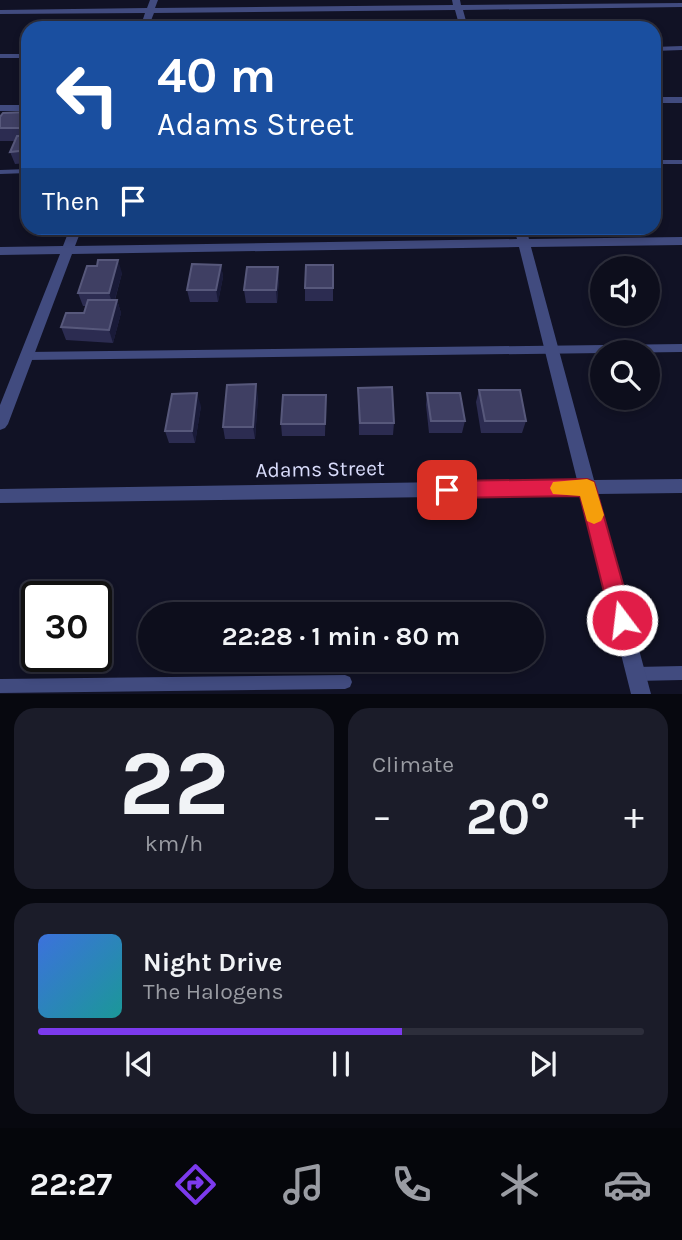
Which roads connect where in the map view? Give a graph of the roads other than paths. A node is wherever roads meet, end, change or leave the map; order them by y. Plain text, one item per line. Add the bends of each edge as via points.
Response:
1 (154, 0) edge
2 (457, 4) edge
3 (682, 5) edge
4 (150, 11) junction
5 (0, 12) edge
6 (146, 21) edge
7 (462, 21) edge
8 (682, 48) edge
9 (661, 49) edge
10 (0, 56) edge
11 (21, 56) edge
12 (661, 100) edge
13 (682, 100) edge
14 (0, 108) edge
15 (21, 108) edge
16 (661, 162) edge
17 (682, 162) edge
18 (21, 171) edge
19 (0, 172) edge
20 (73, 235) edge
21 (522, 235) edge
22 (682, 241) edge
23 (524, 244) junction
24 (68, 250) junction
25 (0, 251) edge
26 (682, 348) edge
27 (551, 350) junction
28 (27, 356) junction
29 (0, 424) edge
30 (682, 486) edge
31 (587, 488) junction
32 (0, 496) edge
33 (682, 673) edge
34 (636, 674) junction
35 (345, 682) dead end
36 (0, 686) edge
37 (641, 694) edge

1 - 4 street
2 - 3 street
2 - 4 street
2 - 7 street
4 - 5 street
4 - 6 street
8 - 9 lane
10 - 11 lane
12 - 13 street
14 - 15 street
16 - 17 lane
18 - 19 lane
20 - 24 street
21 - 23 street
22 - 23 street
23 - 24 street
23 - 27 street
24 - 25 street
24 - 28 street
26 - 27 lane
27 - 28 lane
27 - 31 street
28 - 29 street
30 - 31 street, Adams Street
31 - 32 street, Adams Street
31 - 34 street
33 - 34 lane
34 - 37 street
35 - 36 lane

